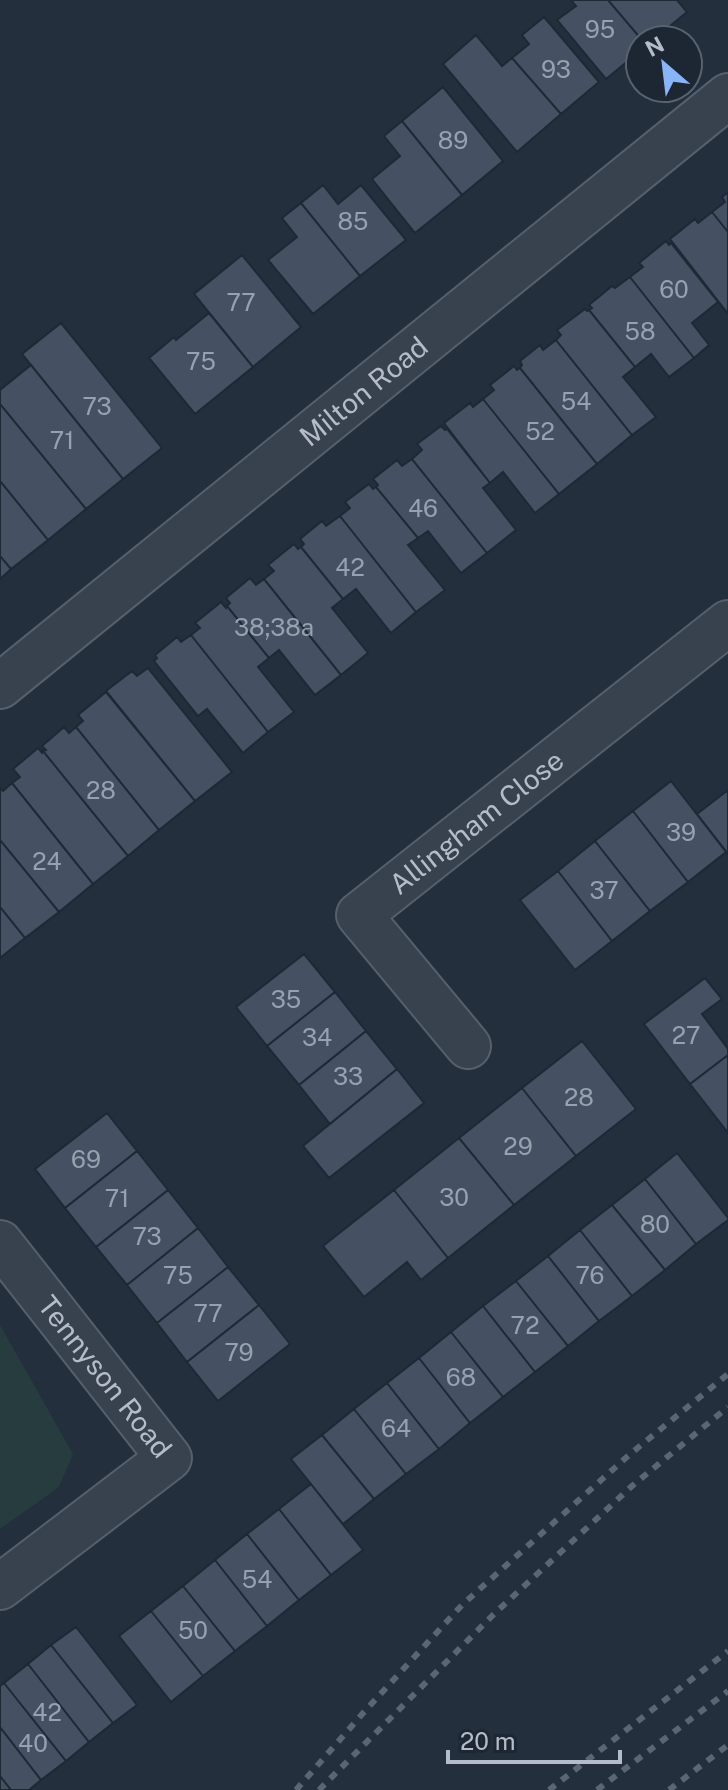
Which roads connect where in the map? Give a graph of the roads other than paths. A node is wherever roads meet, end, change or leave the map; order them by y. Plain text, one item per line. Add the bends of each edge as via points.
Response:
1 (728, 96) edge
2 (728, 623) edge
3 (0, 686) edge
4 (468, 1046) dead end
5 (0, 1243) edge
6 (0, 1587) edge

1 - 3 street, Milton Road
2 - 4 street, Allingham Close via 359,915
5 - 6 street, Tennyson Road via 169,1458

